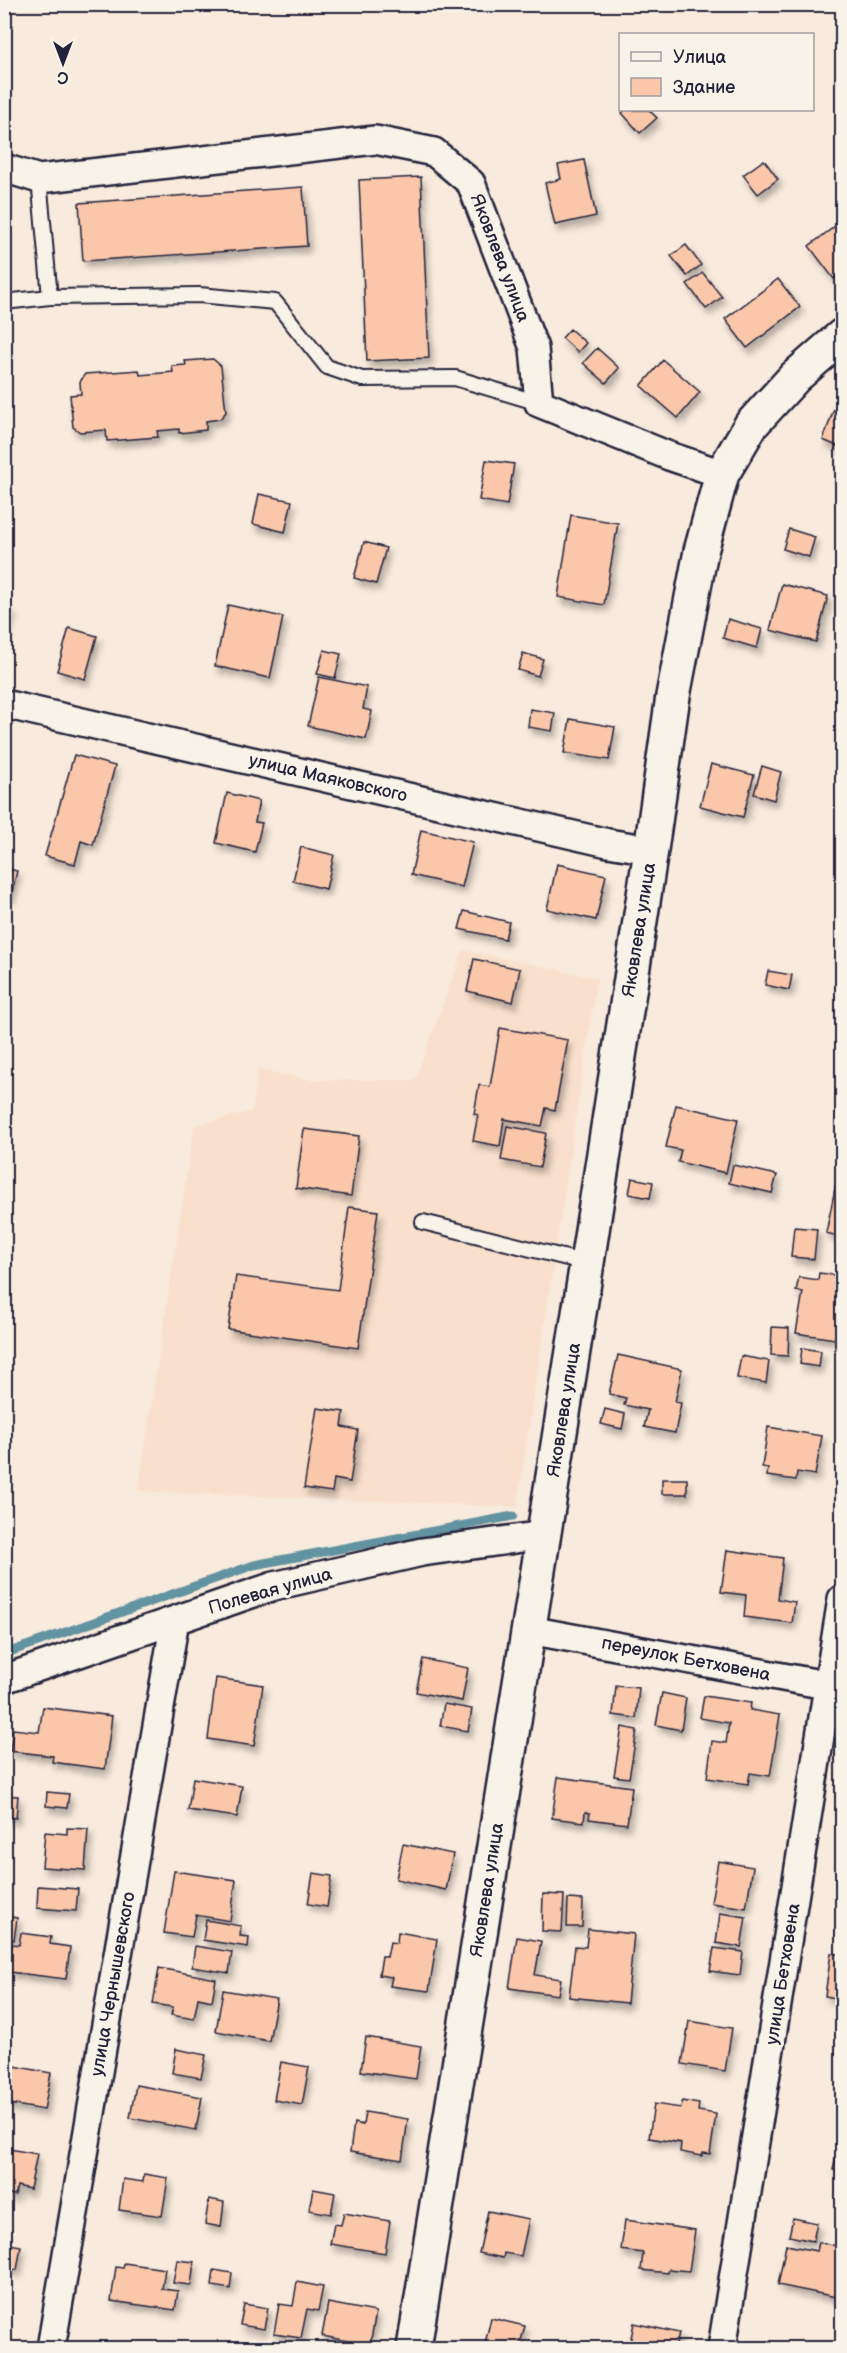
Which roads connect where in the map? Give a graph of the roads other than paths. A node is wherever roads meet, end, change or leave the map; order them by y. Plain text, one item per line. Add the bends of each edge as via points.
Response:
1 (5, 168) edge
2 (39, 179) junction
3 (50, 297) junction
4 (4, 302) edge
5 (843, 336) edge
6 (539, 403) junction
7 (722, 474) junction
8 (4, 704) edge
9 (651, 850) junction
10 (423, 1222) dead end
11 (587, 1263) junction
12 (544, 1535) junction
13 (843, 1599) edge
14 (175, 1620) junction
15 (529, 1630) junction
16 (5, 1679) edge
17 (836, 1687) edge
18 (51, 2349) edge
19 (414, 2349) edge
20 (722, 2349) edge

1 - 2 street, Яковлева улица
2 - 3 lane
2 - 6 street, Яковлева улица via 375,140 434,152 471,183 534,348
3 - 4 lane
3 - 6 lane via 200,295 275,302 327,367 362,379 455,378
5 - 7 street, Яковлева улица via 795,377 751,424
6 - 7 street
7 - 9 street, Яковлева улица via 701,551 675,685
8 - 9 street, улица Маяковского
9 - 11 street, Яковлева улица
10 - 11 lane
11 - 12 street, Яковлева улица
12 - 14 street, Полевая улица via 422,1552 274,1586
12 - 15 street, Яковлева улица
13 - 17 street, улица Бетховена
14 - 16 street, Полевая улица
14 - 18 street, улица Чернышевского
15 - 17 street, переулок Бетховена
15 - 19 street, Яковлева улица
17 - 20 street, улица Бетховена

